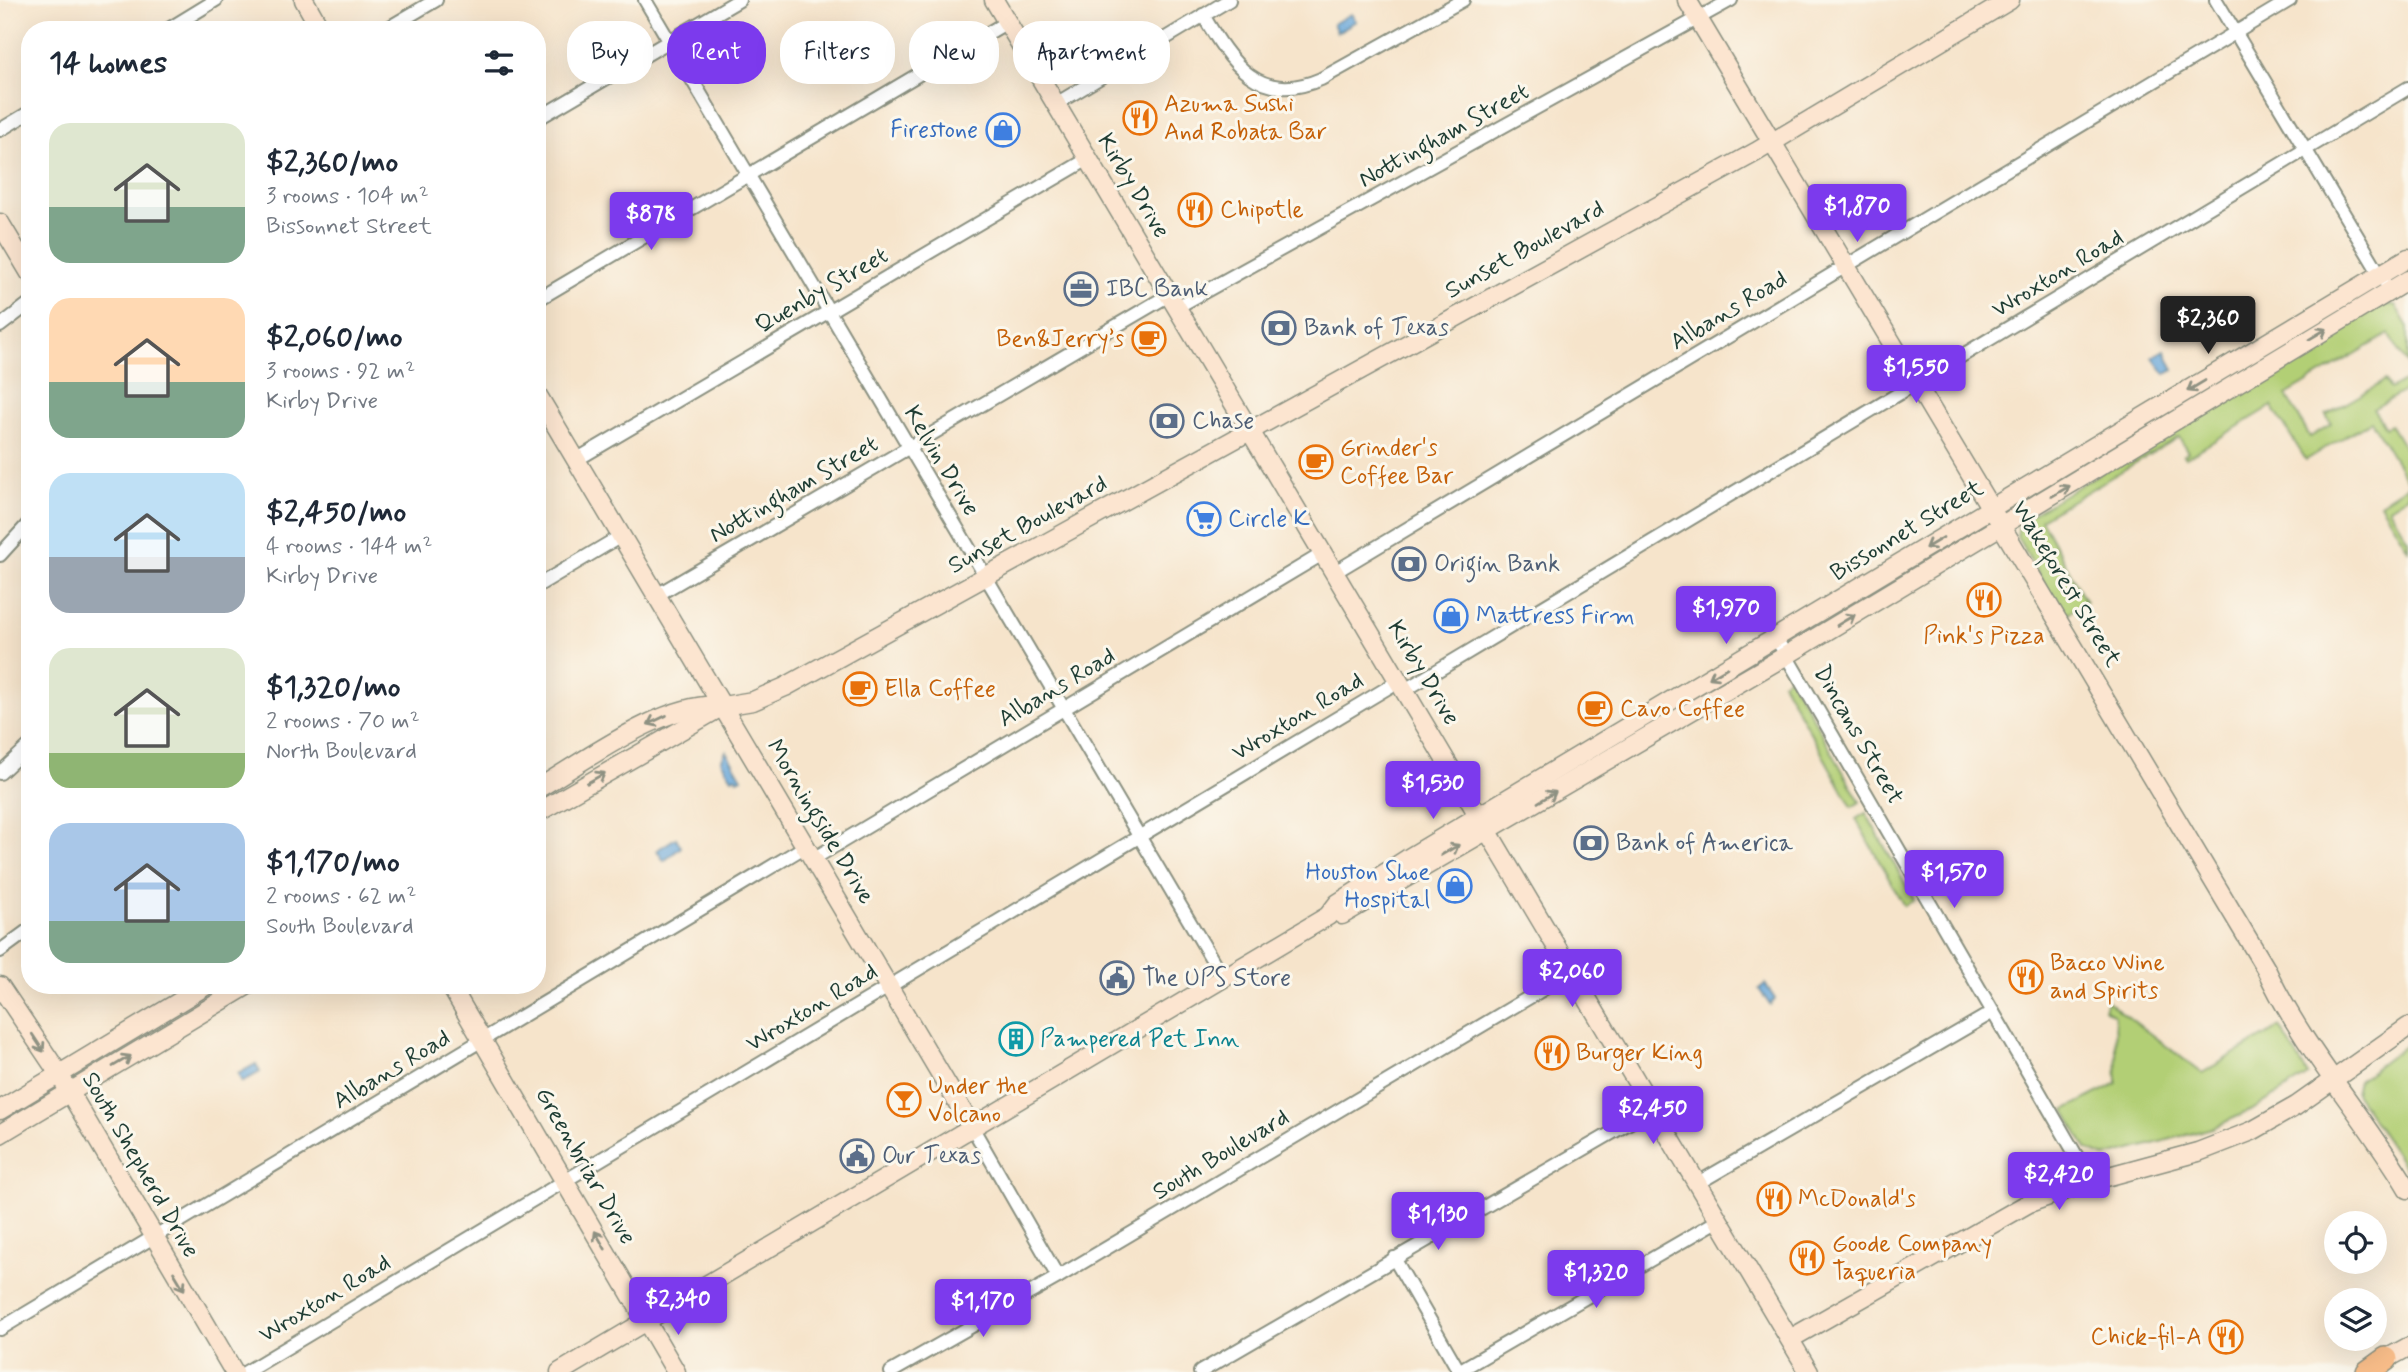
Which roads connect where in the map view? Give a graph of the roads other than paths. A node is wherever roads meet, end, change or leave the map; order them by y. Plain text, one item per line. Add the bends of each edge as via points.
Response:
1 (216, 0) edge
2 (304, 0) edge
3 (436, 0) edge
4 (645, 0) edge
5 (739, 0) edge
6 (994, 0) edge
7 (1229, 0) edge
8 (1463, 0) edge
9 (1687, 0) edge
10 (1731, 0) edge
11 (2010, 0) edge
12 (2216, 0) edge
13 (2290, 0) edge
14 (1203, 15) junction
15 (1699, 19) junction
16 (182, 21) edge
17 (316, 21) edge
18 (401, 21) edge
19 (703, 21) edge
20 (1007, 22) junction
21 (2235, 32) junction
22 (667, 38) edge
23 (667, 42) edge
24 (694, 84) edge
25 (2408, 88) edge
26 (1056, 104) junction
27 (546, 114) edge
28 (21, 117) edge
29 (0, 130) edge
30 (1774, 141) junction
31 (2305, 149) junction
32 (1088, 159) junction
33 (748, 175) junction
34 (0, 223) edge
35 (21, 257) edge
36 (2408, 258) edge
37 (1847, 265) junction
38 (2408, 279) edge
39 (2385, 283) junction
40 (546, 294) edge
41 (1173, 301) junction
42 (21, 310) edge
43 (829, 312) junction
44 (0, 326) edge
45 (1919, 383) junction
46 (546, 409) edge
47 (1250, 429) junction
48 (909, 447) junction
49 (576, 460) junction
50 (1993, 508) junction
51 (2003, 526) junction
52 (21, 531) edge
53 (621, 536) junction
54 (1, 552) edge
55 (1324, 554) junction
56 (1335, 572) junction
57 (986, 576) junction
58 (546, 581) edge
59 (657, 595) junction
60 (1776, 638) junction
61 (1787, 655) junction
62 (1402, 686) junction
63 (723, 706) junction
64 (1063, 708) junction
65 (1641, 719) junction
66 (1651, 736) junction
67 (21, 753) edge
68 (0, 773) edge
69 (546, 784) edge
70 (546, 808) edge
71 (1483, 823) junction
72 (1140, 838) junction
73 (809, 853) junction
74 (21, 936) edge
75 (0, 951) edge
76 (1572, 972) junction
77 (1223, 978) junction
78 (0, 986) edge
79 (889, 986) junction
80 (192, 994) edge
81 (233, 994) edge
82 (455, 994) edge
83 (1993, 1012) junction
84 (2408, 1027) edge
85 (483, 1040) junction
86 (59, 1074) junction
87 (2332, 1082) junction
88 (70, 1092) junction
89 (1653, 1109) junction
90 (0, 1110) edge
91 (972, 1127) junction
92 (0, 1134) edge
93 (565, 1179) junction
94 (2091, 1181) junction
95 (1698, 1183) junction
96 (2408, 1189) edge
97 (1719, 1220) junction
98 (153, 1237) junction
99 (1394, 1258) junction
100 (1058, 1277) junction
101 (646, 1321) junction
102 (0, 1329) edge
103 (1790, 1339) junction
104 (2408, 1347) edge
105 (2377, 1366) edge
106 (1458, 1371) edge
107 (234, 1372) edge
108 (246, 1372) edge
109 (560, 1372) edge
110 (676, 1372) edge
111 (891, 1372) edge
112 (1200, 1372) edge
113 (1810, 1372) edge
114 (2363, 1372) edge

1 - 16 street
2 - 17 main road
3 - 18 street
4 - 22 street, Kelvin Drive
5 - 19 street
6 - 20 main road, Kirby Drive
7 - 14 street
8 - 14 street via 1321,79 1297,87 1268,84 1242,72
9 - 15 main road, Wakeforest Street
10 - 15 street, Nottingham Street
11 - 30 main road, Sunset Boulevard
12 - 21 street
13 - 21 street, Albans Road
14 - 26 street
15 - 30 main road, Wakeforest Street
15 - 41 street, Nottingham Street
20 - 26 main road, Kirby Drive
20 - 33 street
21 - 31 street
21 - 37 street, Albans Road
23 - 27 street
24 - 33 street, Kelvin Drive
25 - 31 street, Wroxton Road
26 - 32 main road, Kirby Drive
28 - 29 street
30 - 37 main road, Wakeforest Street
30 - 47 main road, Sunset Boulevard
31 - 39 street
31 - 45 street, Wroxton Road
32 - 41 main road, Kirby Drive
32 - 43 street, Quenby Street
33 - 40 street
33 - 43 street, Kelvin Drive
34 - 35 main road
36 - 39 main road, Bissonnet Street
37 - 45 main road, Wakeforest Street
37 - 56 street, Albans Road
38 - 39 main road, Bissonnet Street
39 -> 50 main road, Bissonnet Street
51 -> 39 main road, Bissonnet Street
41 - 47 main road, Kirby Drive
41 - 48 street, Nottingham Street
42 - 44 street
43 - 48 street, Kelvin Drive
43 - 49 street, Quenby Street
45 - 50 main road, Wakeforest Street
45 - 62 street, Wroxton Road
46 - 49 main road, Morningside Drive
47 - 55 main road, Kirby Drive
47 - 57 main road, Sunset Boulevard
48 - 57 street, Kelvin Drive
48 - 59 street, Nottingham Street
49 - 53 main road, Morningside Drive
50 - 51 main road, Wakeforest Street
50 -> 60 main road, Bissonnet Street
61 -> 51 main road, Bissonnet Street
51 - 87 main road, Wakeforest Street
52 - 54 street
53 - 58 street
53 - 59 main road, Morningside Drive
55 - 56 main road, Kirby Drive
55 - 64 street, Albans Road
56 - 62 main road, Kirby Drive
57 - 63 main road, Sunset Boulevard via 785,687 753,701
57 - 64 street, Kelvin Drive
59 - 63 main road, Morningside Drive
60 - 61 street, Dincans Street
60 -> 65 main road, Bissonnet Street
61 - 66 main road, Bissonnet Street
61 - 83 street, Dincans Street
62 - 71 main road, Kirby Drive
62 - 72 street, Wroxton Road
63 -> 69 main road, Sunset Boulevard via 694,705 659,718
70 -> 63 main road, Sunset Boulevard
63 - 73 main road, Morningside Drive
64 - 72 street, Kelvin Drive
64 - 73 street, Albans Road
65 - 66 main road
65 - 71 main road, Bissonnet Street
71 -> 66 main road, Bissonnet Street
67 - 68 street
71 - 76 main road, Kirby Drive
71 - 77 main road, Bissonnet Street via 1338,903 1328,916
72 - 77 street, Kelvin Drive
72 - 79 street, Wroxton Road
73 - 79 main road, Morningside Drive
73 - 85 street, Albans Road
74 - 75 street
76 - 89 main road, Kirby Drive
76 - 100 street, South Boulevard
77 - 91 main road, Bissonnet Street
78 -> 86 main road, South Shepherd Drive
79 - 91 main road, Morningside Drive
79 - 93 street, Wroxton Road
80 - 86 main road
88 -> 81 main road
82 - 85 main road, Greenbriar Drive
83 - 94 street, Dincans Street
83 - 95 street
84 - 87 main road
85 - 93 main road, Greenbriar Drive
85 - 98 street, Albans Road
86 - 88 main road, South Shepherd Drive
86 - 90 main road
87 - 94 main road via 2283,1115 2237,1138
87 - 96 main road, Wakeforest Street via 2375,1134
88 - 92 main road
88 - 98 main road, South Shepherd Drive
89 - 95 main road, Kirby Drive
89 - 99 street
91 - 100 street, Morningside Drive
91 - 101 main road, Bissonnet Street
101 -> 93 main road, Greenbriar Drive
93 - 108 street, Wroxton Road
94 - 103 main road via 2015,1210
95 - 97 main road, Kirby Drive
97 - 103 main road, Kirby Drive
97 - 106 street
98 - 102 street, Albans Road
98 -> 107 main road, South Shepherd Drive
99 - 106 street
99 - 112 street
100 - 111 street, South Boulevard
101 - 109 main road, Bissonnet Street
101 - 110 main road, Greenbriar Drive
103 - 113 main road, Kirby Drive
104 - 105 main road
105 - 114 main road

